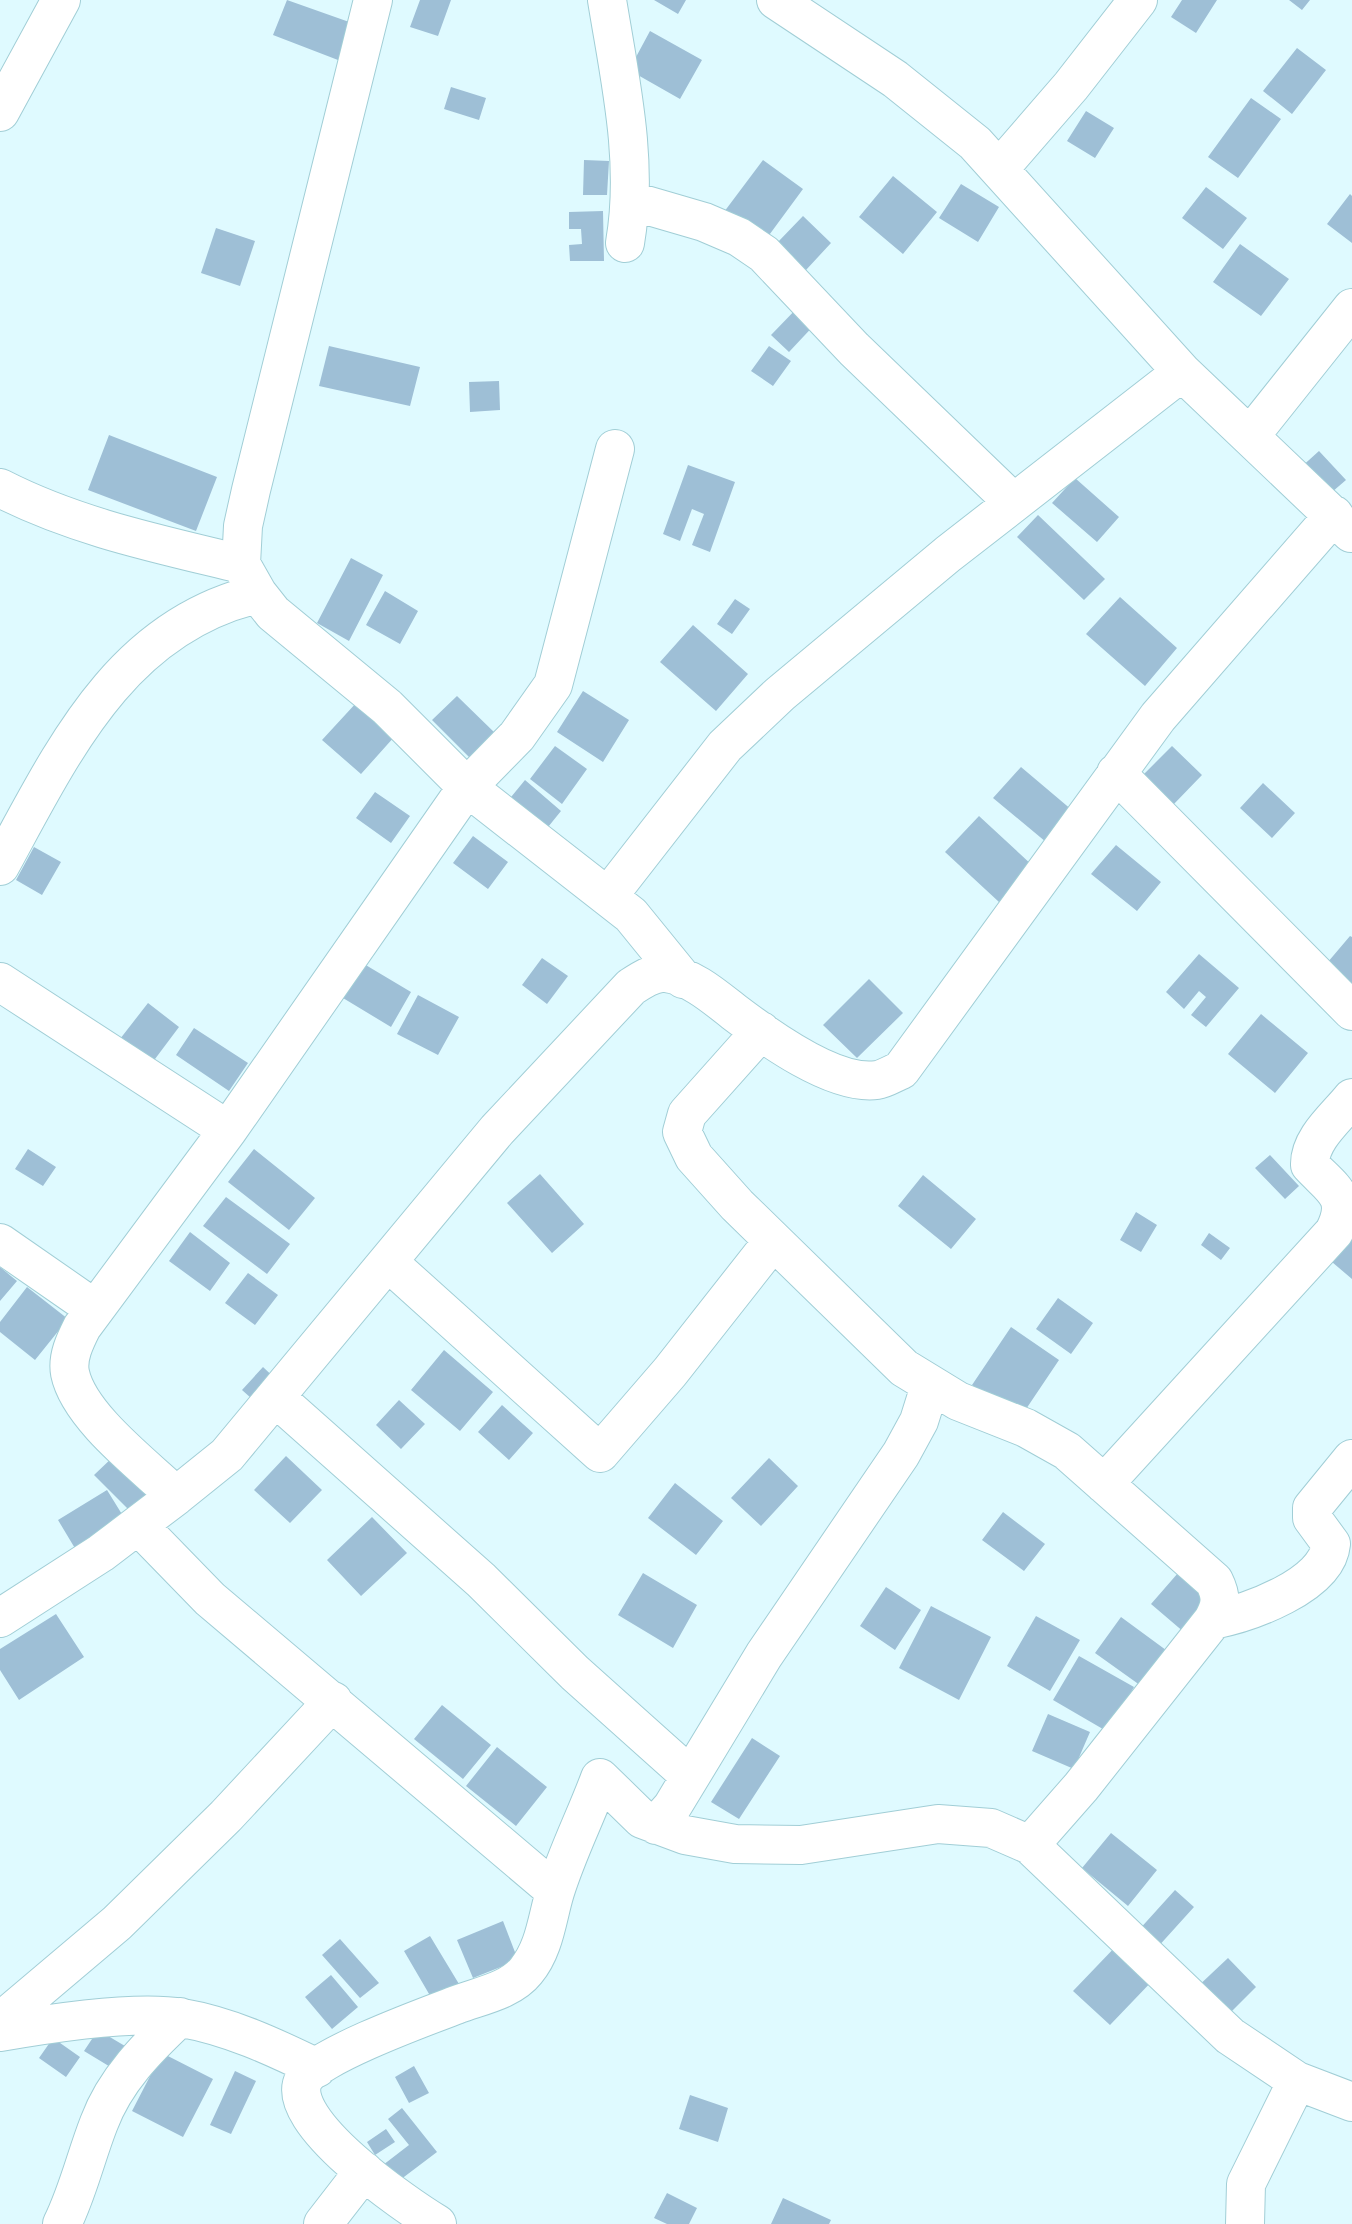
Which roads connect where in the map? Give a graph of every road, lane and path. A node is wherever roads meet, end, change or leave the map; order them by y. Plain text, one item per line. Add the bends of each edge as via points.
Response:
1 (61, 0) edge
2 (373, 0) edge
3 (607, 0) edge
4 (776, 0) edge
5 (1138, 0) edge
6 (0, 112) edge
7 (1000, 168) junction
8 (632, 201) junction
9 (625, 243) dead end
10 (1352, 308) edge
11 (1182, 372) junction
12 (1251, 436) junction
13 (615, 449) dead end
14 (0, 488) edge
15 (1013, 502) junction
16 (1343, 525) edge
17 (250, 579) junction
18 (1116, 773) junction
19 (467, 786) junction
20 (0, 866) edge
21 (609, 895) junction
22 (683, 979) junction
23 (0, 982) edge
24 (1352, 1011) edge
25 (761, 1031) junction
26 (1352, 1098) edge
27 (228, 1130) junction
28 (773, 1241) junction
29 (0, 1243) edge
30 (388, 1262) junction
31 (95, 1309) junction
32 (930, 1386) junction
33 (275, 1397) junction
34 (1352, 1458) edge
35 (1104, 1484) junction
36 (176, 1496) junction
37 (138, 1525) junction
38 (0, 1618) edge
39 (1213, 1620) junction
40 (334, 1701) junction
41 (690, 1776) junction
42 (656, 1825) junction
43 (1030, 1845) junction
44 (555, 1891) junction
45 (180, 2017) junction
46 (0, 2022) edge
47 (0, 2032) edge
48 (317, 2068) junction
49 (1297, 2081) junction
50 (1352, 2102) edge
51 (364, 2171) junction
52 (62, 2224) edge
53 (323, 2224) edge
54 (437, 2224) edge
55 (1245, 2224) edge

1 - 6 street
2 - 17 street via 243,527
3 - 8 street via 626,117
4 - 7 street via 895,79
5 - 7 street
7 - 11 street
8 - 9 street
8 - 15 street via 704,222 764,254 854,349
10 - 12 street
11 - 12 street
11 - 15 street
12 - 16 street
13 - 19 street via 553,685 517,736
14 - 17 street via 60,515
15 - 21 street via 725,746
16 - 18 street via 1165,708
17 - 19 street via 273,613 387,707
17 - 20 street via 129,666 99,699 67,743
18 - 24 street
18 - 25 street via 901,1070 878,1080 851,1079
19 - 21 street
19 - 27 street
21 - 22 street
22 - 25 street
22 - 30 street via 663,973 631,987 497,1130
23 - 27 street
25 - 28 street via 687,1114 682,1132 694,1157
26 - 35 street via 1310,1154 1310,1165 1342,1202 1335,1232
27 - 31 street
28 - 30 street via 600,1453
28 - 32 street via 904,1368
29 - 31 street
30 - 33 street
31 - 36 street via 72,1347 70,1373 89,1411
32 - 35 street via 1048,1438
32 - 41 street via 919,1421 901,1454 764,1655
33 - 36 street via 227,1455
33 - 41 street via 481,1580 575,1673
34 - 39 street via 1312,1508 1312,1518 1331,1544 1330,1555 1283,1595 1248,1613
35 - 39 street via 1214,1581 1221,1605
36 - 37 street
37 - 38 street
37 - 40 street via 210,1599
39 - 43 street
40 - 44 street
40 - 46 street via 117,1923
41 - 42 street
42 - 43 street via 735,1844 801,1845 967,1825 991,1828
42 - 44 street via 642,1819 600,1778
43 - 49 street via 1230,2036
44 - 48 street via 539,1948 526,1971 508,1986 381,2035
45 - 47 street via 134,2017
45 - 48 street via 240,2034
45 - 52 street via 128,2070 113,2095 99,2120
48 - 51 street via 304,2078 300,2090 305,2108 323,2133
49 - 50 street
49 - 55 street via 1246,2184
51 - 53 street
51 - 54 street

